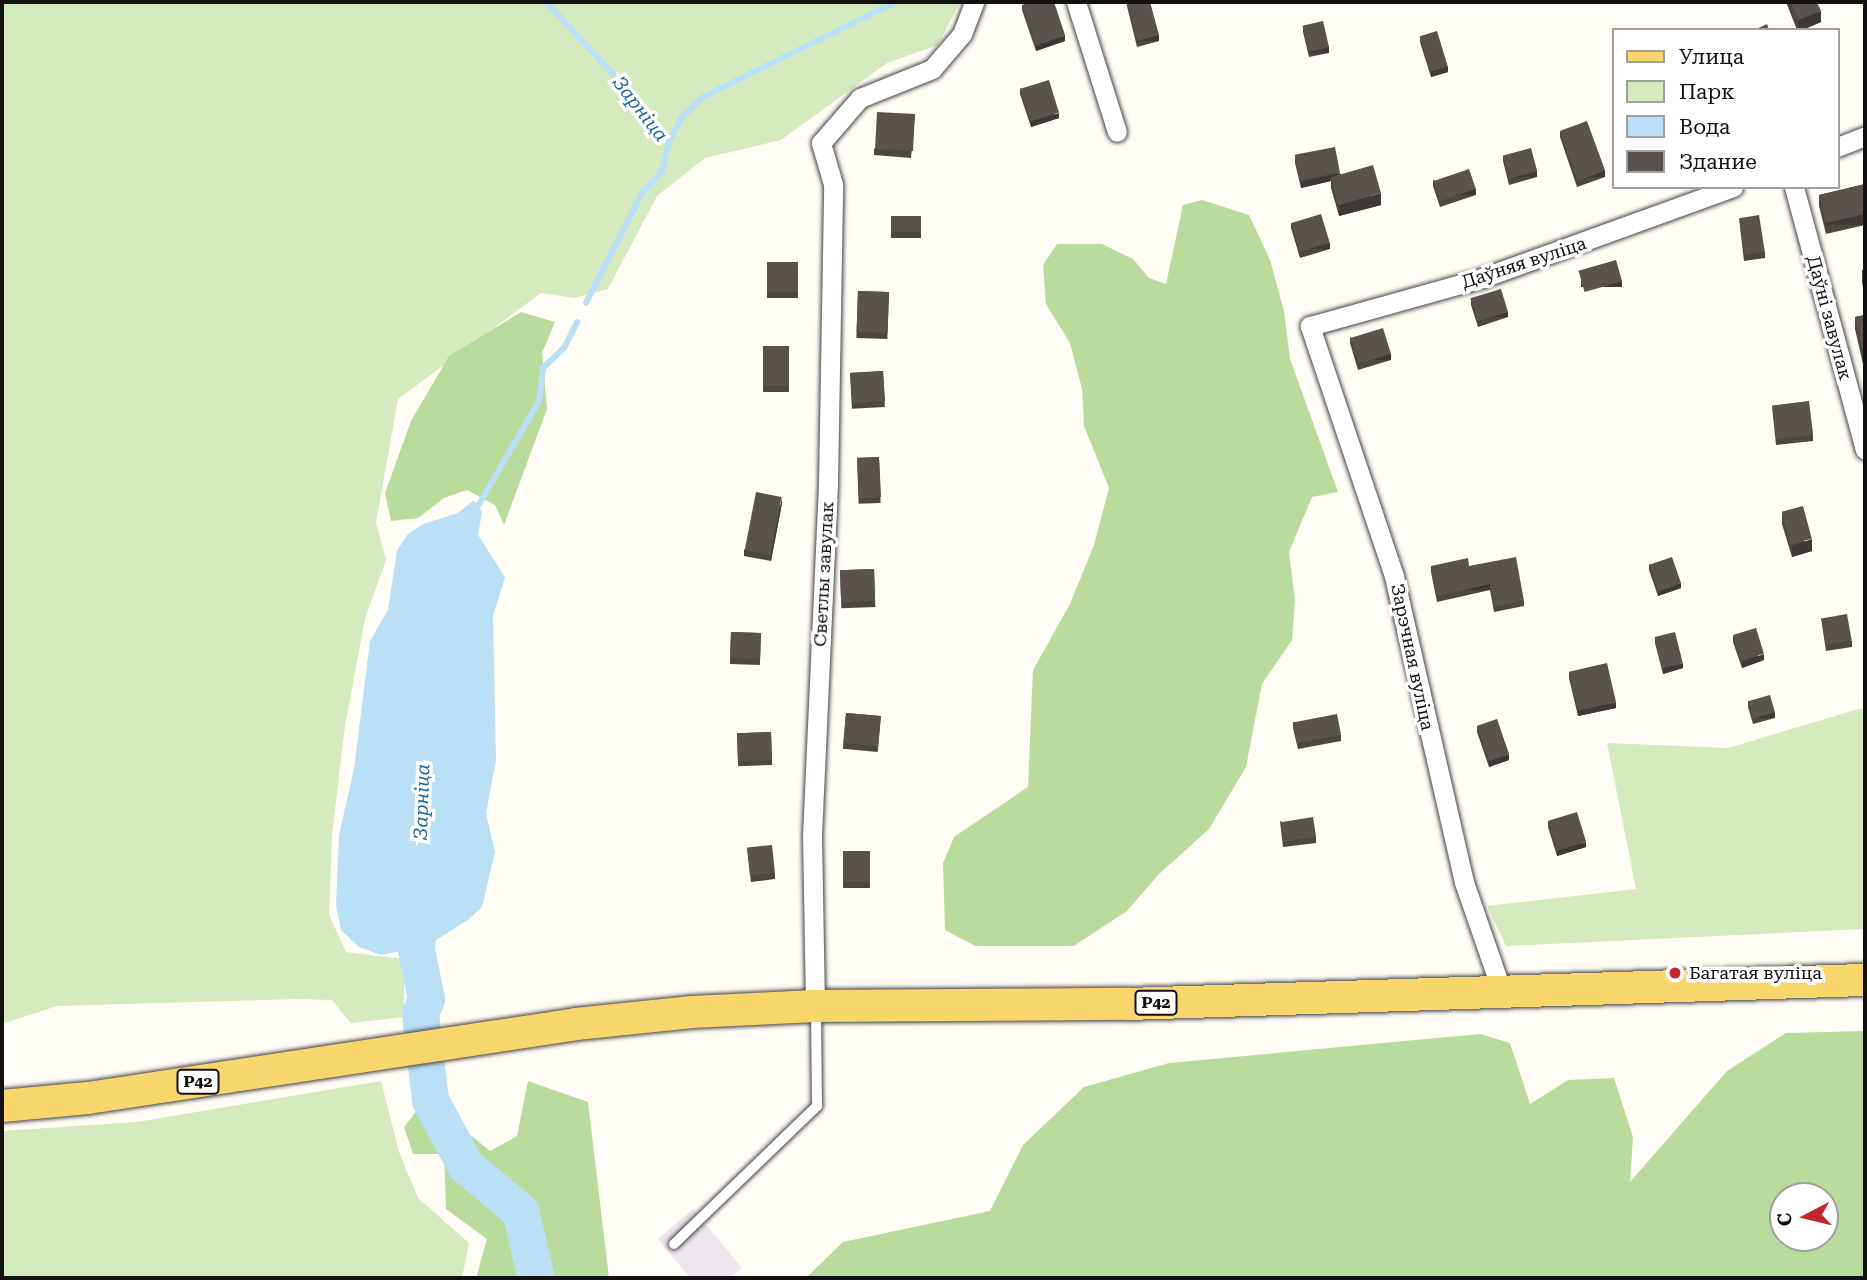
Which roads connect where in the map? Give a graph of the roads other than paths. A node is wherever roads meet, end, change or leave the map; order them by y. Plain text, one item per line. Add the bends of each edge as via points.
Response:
1 (974, 2) edge
2 (1076, 2) edge
3 (1117, 132) dead end
4 (1865, 136) edge
5 (1839, 146) edge
6 (1727, 189) edge
7 (1795, 189) edge
8 (1310, 326) joint
9 (1865, 450) edge
10 (1865, 980) edge
11 (1502, 992) junction
12 (814, 993) junction
13 (2, 1106) edge
14 (674, 1244) dead end

1 - 12 street, Светлы завулак via 962,34 932,69 860,98 821,143 833,184 828,483 811,836
2 - 3 street
4 - 5 street
6 - 8 street, Даўняя вуліца via 1482,278
7 - 9 street, Даўні завулак
8 - 11 street, Зарэчная вуліца via 1394,576 1464,882
10 - 11 main road, Р42
11 - 12 main road, Р42 via 1128,1004
12 - 13 main road, Р42 via 88,1098
12 - 14 lane via 817,1106

